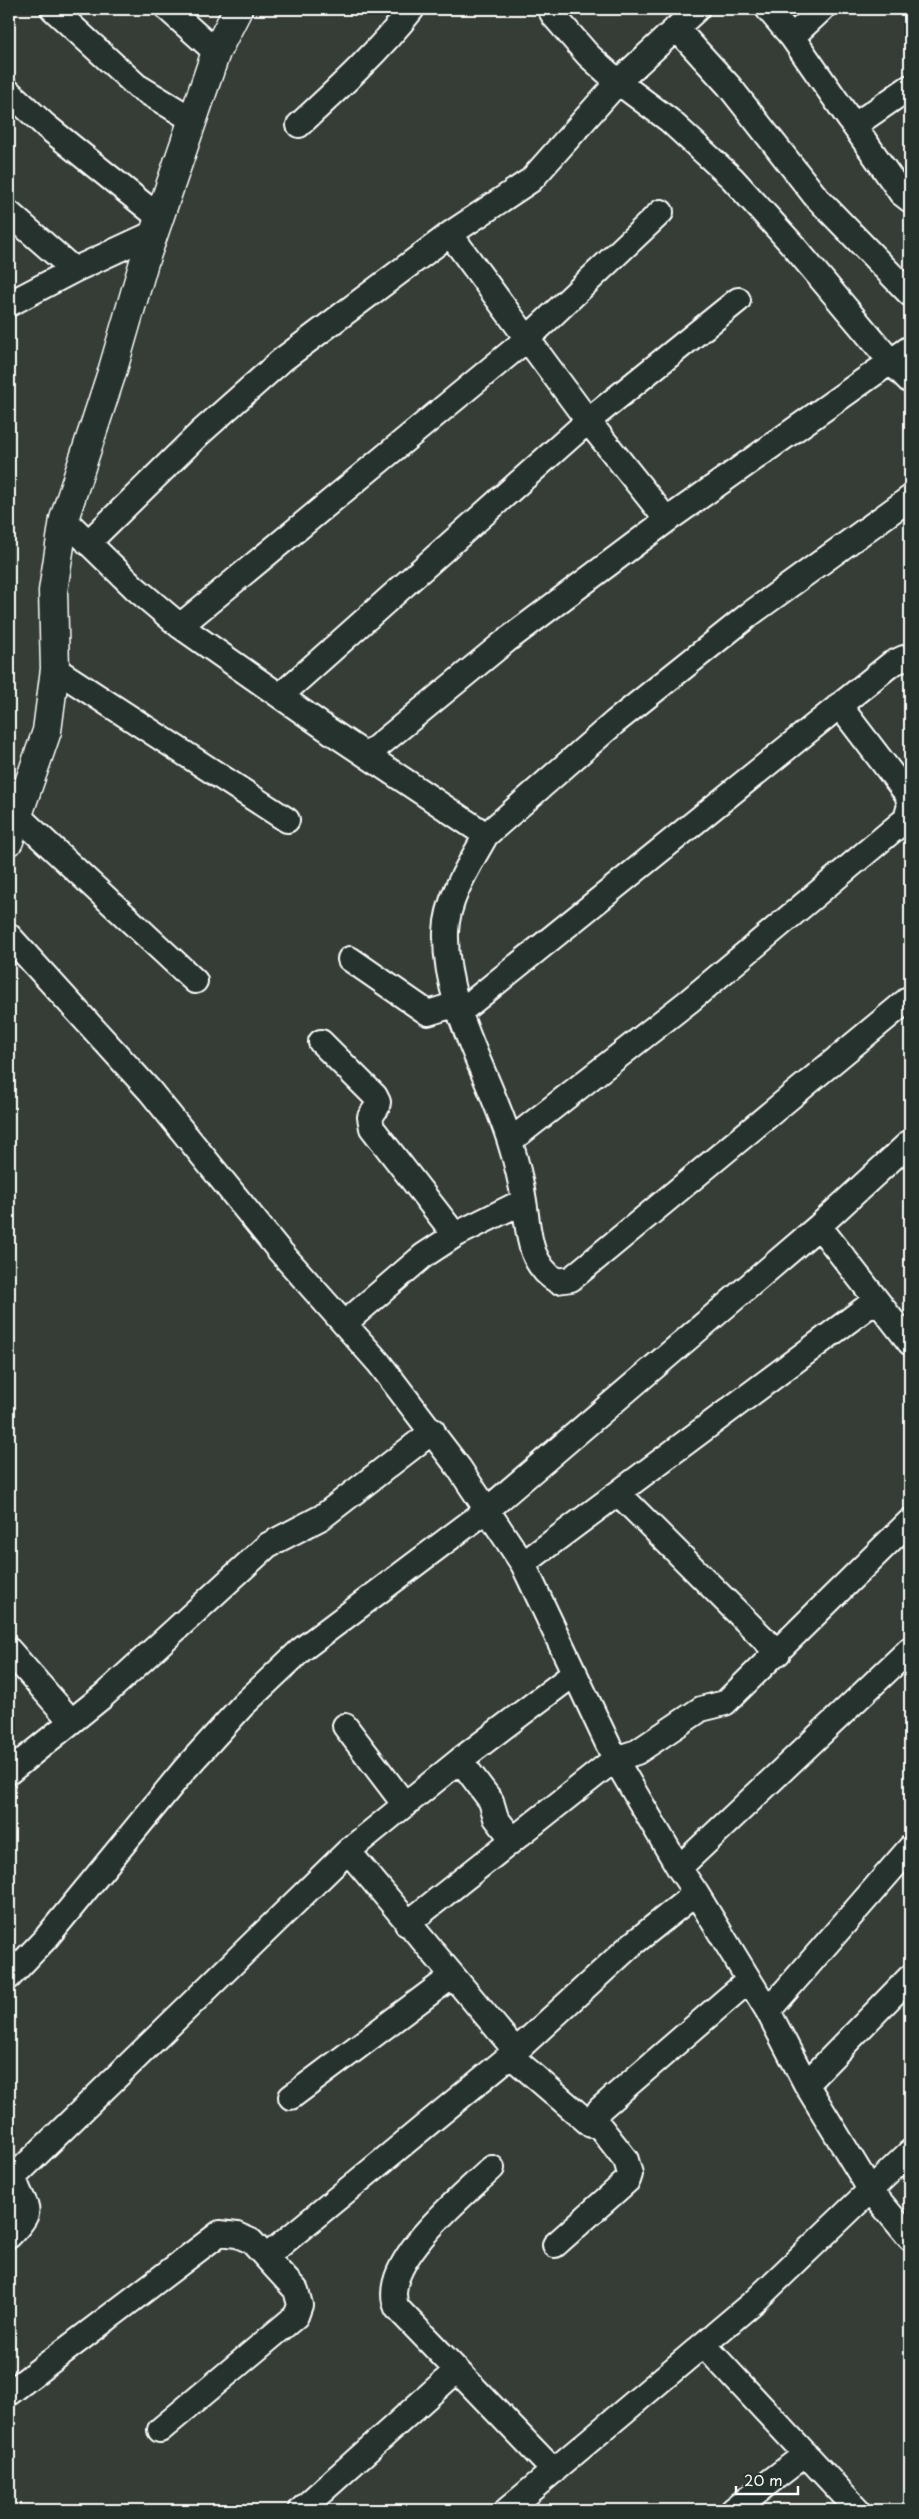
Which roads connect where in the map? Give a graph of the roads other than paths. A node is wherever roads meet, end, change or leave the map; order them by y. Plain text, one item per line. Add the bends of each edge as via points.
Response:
1 (53, 9) edge
2 (168, 9) edge
3 (238, 9) edge
4 (412, 9) edge
5 (550, 9) edge
6 (697, 9) edge
7 (768, 9) edge
8 (822, 9) edge
9 (676, 28) junction
10 (792, 37) junction
11 (216, 52) junction
12 (618, 82) junction
13 (910, 87) edge
14 (14, 106) edge
15 (193, 120) junction
16 (299, 125) dead end
17 (855, 125) junction
18 (910, 200) edge
19 (661, 212) dead end
20 (9, 213) edge
21 (157, 225) junction
22 (450, 234) junction
23 (74, 270) junction
24 (910, 294) edge
25 (738, 300) dead end
26 (9, 304) edge
27 (527, 339) junction
28 (910, 348) edge
29 (892, 363) junction
30 (910, 381) edge
31 (588, 421) junction
32 (910, 498) edge
33 (64, 519) junction
34 (667, 520) junction
35 (88, 542) junction
36 (180, 626) junction
37 (910, 659) edge
38 (55, 669) junction
39 (280, 696) junction
40 (839, 705) junction
41 (367, 755) junction
42 (910, 805) edge
43 (18, 816) junction
44 (287, 820) dead end
45 (486, 835) junction
46 (9, 841) edge
47 (9, 936) edge
48 (350, 959) dead end
49 (195, 981) dead end
50 (910, 998) edge
51 (459, 1008) junction
52 (321, 1042) dead end
53 (510, 1142) junction
54 (910, 1142) edge
55 (524, 1201) junction
56 (819, 1226) junction
57 (455, 1235) junction
58 (875, 1301) junction
59 (345, 1323) junction
60 (907, 1332) edge
61 (433, 1431) junction
62 (619, 1494) junction
63 (487, 1510) junction
64 (910, 1521) edge
65 (523, 1564) junction
66 (910, 1649) edge
67 (9, 1650) edge
68 (778, 1653) junction
69 (575, 1672) junction
70 (71, 1721) junction
71 (345, 1726) dead end
72 (615, 1759) junction
73 (460, 1760) junction
74 (9, 1772) edge
75 (405, 1805) junction
76 (513, 1840) junction
77 (910, 1848) edge
78 (348, 1851) junction
79 (679, 1868) junction
80 (696, 1893) junction
81 (408, 1924) junction
82 (9, 1977) edge
83 (451, 1977) junction
84 (910, 1977) edge
85 (748, 1981) junction
86 (768, 2011) junction
87 (516, 2051) junction
88 (806, 2084) junction
89 (291, 2097) dead end
90 (590, 2125) dead end
91 (910, 2152) edge
92 (492, 2168) dead end
93 (871, 2190) junction
94 (9, 2236) edge
95 (910, 2238) edge
96 (555, 2245) dead end
97 (266, 2257) junction
98 (704, 2345) junction
99 (456, 2372) junction
100 (9, 2394) edge
101 (160, 2430) dead end
102 (806, 2454) junction
103 (554, 2471) junction
104 (301, 2510) edge
105 (507, 2510) edge
106 (733, 2510) edge
107 (858, 2510) edge

1 - 15 street via 138,86
2 - 11 street
3 - 11 street
4 - 16 street via 359,68
5 - 12 street via 588,55
6 - 9 street
7 - 10 street
8 - 10 street
9 - 12 street
9 - 24 street via 729,86 816,197
10 - 17 street
11 - 15 street
12 - 22 street via 531,180
12 - 29 street via 669,120 732,178
13 - 17 street
14 - 21 street
15 - 21 street
17 - 18 street
19 - 27 street
20 - 23 street
21 - 23 street
21 - 33 street
22 - 27 street
22 - 35 street via 282,360 200,433
23 - 26 street
25 - 31 street
27 - 31 street
27 - 36 street
28 - 29 street
29 - 30 street
29 - 34 street
31 - 34 street
31 - 39 street
32 - 45 street via 750,614 615,722
33 - 35 street
33 - 38 street via 54,591
34 - 41 street via 506,640
35 - 36 street
36 - 39 street
37 - 40 street via 891,664
38 - 43 street via 47,731
38 - 44 street
39 - 41 street
40 - 42 street via 907,794
40 - 51 street
41 - 45 street
42 - 53 street via 906,819 689,1001
43 - 46 street
43 - 49 street
45 - 51 street via 458,886 446,931 449,973
47 - 59 street via 150,1092 272,1242
48 - 51 street via 428,1013
50 - 55 street via 571,1279 557,1282 545,1274 537,1262 527,1230
51 - 53 street
52 - 57 street via 375,1096 378,1102 370,1117 372,1128
53 - 55 street
54 - 56 street
55 - 57 street
56 - 58 street
56 - 63 street
57 - 59 street via 423,1256
58 - 60 street
58 - 62 street
59 - 61 street
61 - 63 street
61 - 70 street via 322,1517 268,1545 152,1653
62 - 65 street
62 - 68 street
63 - 65 street
63 - 82 street via 301,1650 243,1705 184,1770 47,1937
64 - 68 street
65 - 69 street
66 - 79 street
67 - 70 street
68 - 72 street via 725,1703 701,1710 636,1752
69 - 72 street
69 - 73 street
70 - 74 street
71 - 75 street
72 - 76 street
72 - 79 street
73 - 75 street
73 - 76 street via 491,1801 496,1818
75 - 78 street
76 - 81 street
77 - 86 street
78 - 81 street
78 - 94 street via 14,2177 27,2212 24,2221
79 - 80 street
80 - 85 street
80 - 87 street via 630,1946
81 - 83 street
83 - 87 street
83 - 89 street
84 - 88 street
85 - 86 street
85 - 96 street via 600,2109 597,2123 626,2160 630,2174 628,2180
86 - 88 street
87 - 90 street via 511,2056
87 - 97 street
88 - 93 street
91 - 93 street
92 - 99 street via 418,2241 403,2264 393,2299 397,2308
93 - 95 street
93 - 98 street
97 - 100 street via 251,2241 220,2233
97 - 101 street via 296,2290 300,2305 296,2316
98 - 102 street
98 - 103 street
99 - 103 street
99 - 104 street
102 - 106 street
102 - 107 street
103 - 105 street

